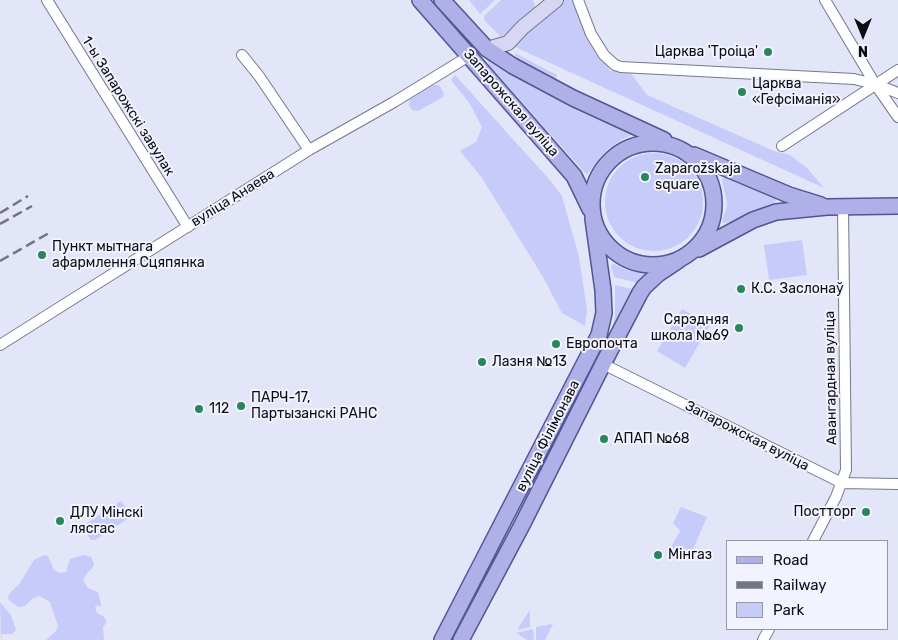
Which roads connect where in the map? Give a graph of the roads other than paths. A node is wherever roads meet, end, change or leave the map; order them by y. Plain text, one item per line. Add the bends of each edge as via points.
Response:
1 (47, 0) edge
2 (420, 0) edge
3 (442, 0) edge
4 (448, 0) edge
5 (556, 0) edge
6 (578, 0) edge
7 (825, 0) edge
8 (456, 16) junction
9 (508, 43) junction
10 (487, 49) junction
11 (242, 55) dead end
12 (469, 56) junction
13 (513, 66) junction
14 (898, 70) edge
15 (875, 84) junction
16 (898, 93) edge
17 (898, 117) edge
18 (782, 146) dead end
19 (680, 148) junction
20 (309, 150) junction
21 (898, 206) edge
22 (827, 207) junction
23 (843, 207) junction
24 (593, 216) junction
25 (188, 227) junction
26 (683, 258) junction
27 (0, 345) edge
28 (602, 364) junction
29 (842, 484) junction
30 (898, 484) edge
31 (814, 540) edge
32 (442, 640) edge
33 (461, 640) edge

1 - 25 street, 1-ы Запарожскі завулак
2 - 12 main road, Запарожская вуліца
3 - 8 main road, Запарожская вуліца
4 - 8 street
5 - 9 street
6 - 15 street via 592,34 604,55 615,65 854,79
7 - 15 street
8 - 10 main road, Запарожская вуліца
9 - 10 street
9 - 13 street
10 - 13 main road, Запарожская вуліца
11 - 20 street
12 - 20 street, вуліца Анаева
12 - 24 main road, Запарожская вуліца via 574,176
13 - 19 main road, Запарожская вуліца
14 - 15 street
15 - 16 street
15 - 17 street
15 - 18 street
19 - 22 main road via 789,195
19 - 24 main road via 649,142 614,157 594,188
19 - 26 main road via 698,161 707,174 714,204 707,234
20 - 25 street, вуліца Анаева
21 - 23 main road
22 - 23 main road
22 - 26 main road via 765,215
23 - 29 street, Авангардная вуліца via 846,470
24 - 26 main road via 606,243 627,259 653,265
24 - 32 main road, вуліца Філімонава via 603,290 604,313 599,336
25 - 27 street, вуліца Анаева
26 - 28 main road, вуліца Філімонава via 644,287
28 - 29 street, Запарожская вуліца
28 - 33 main road, вуліца Філімонава
29 - 30 street, Запарожская вуліца
29 - 31 street, Авангардная вуліца

